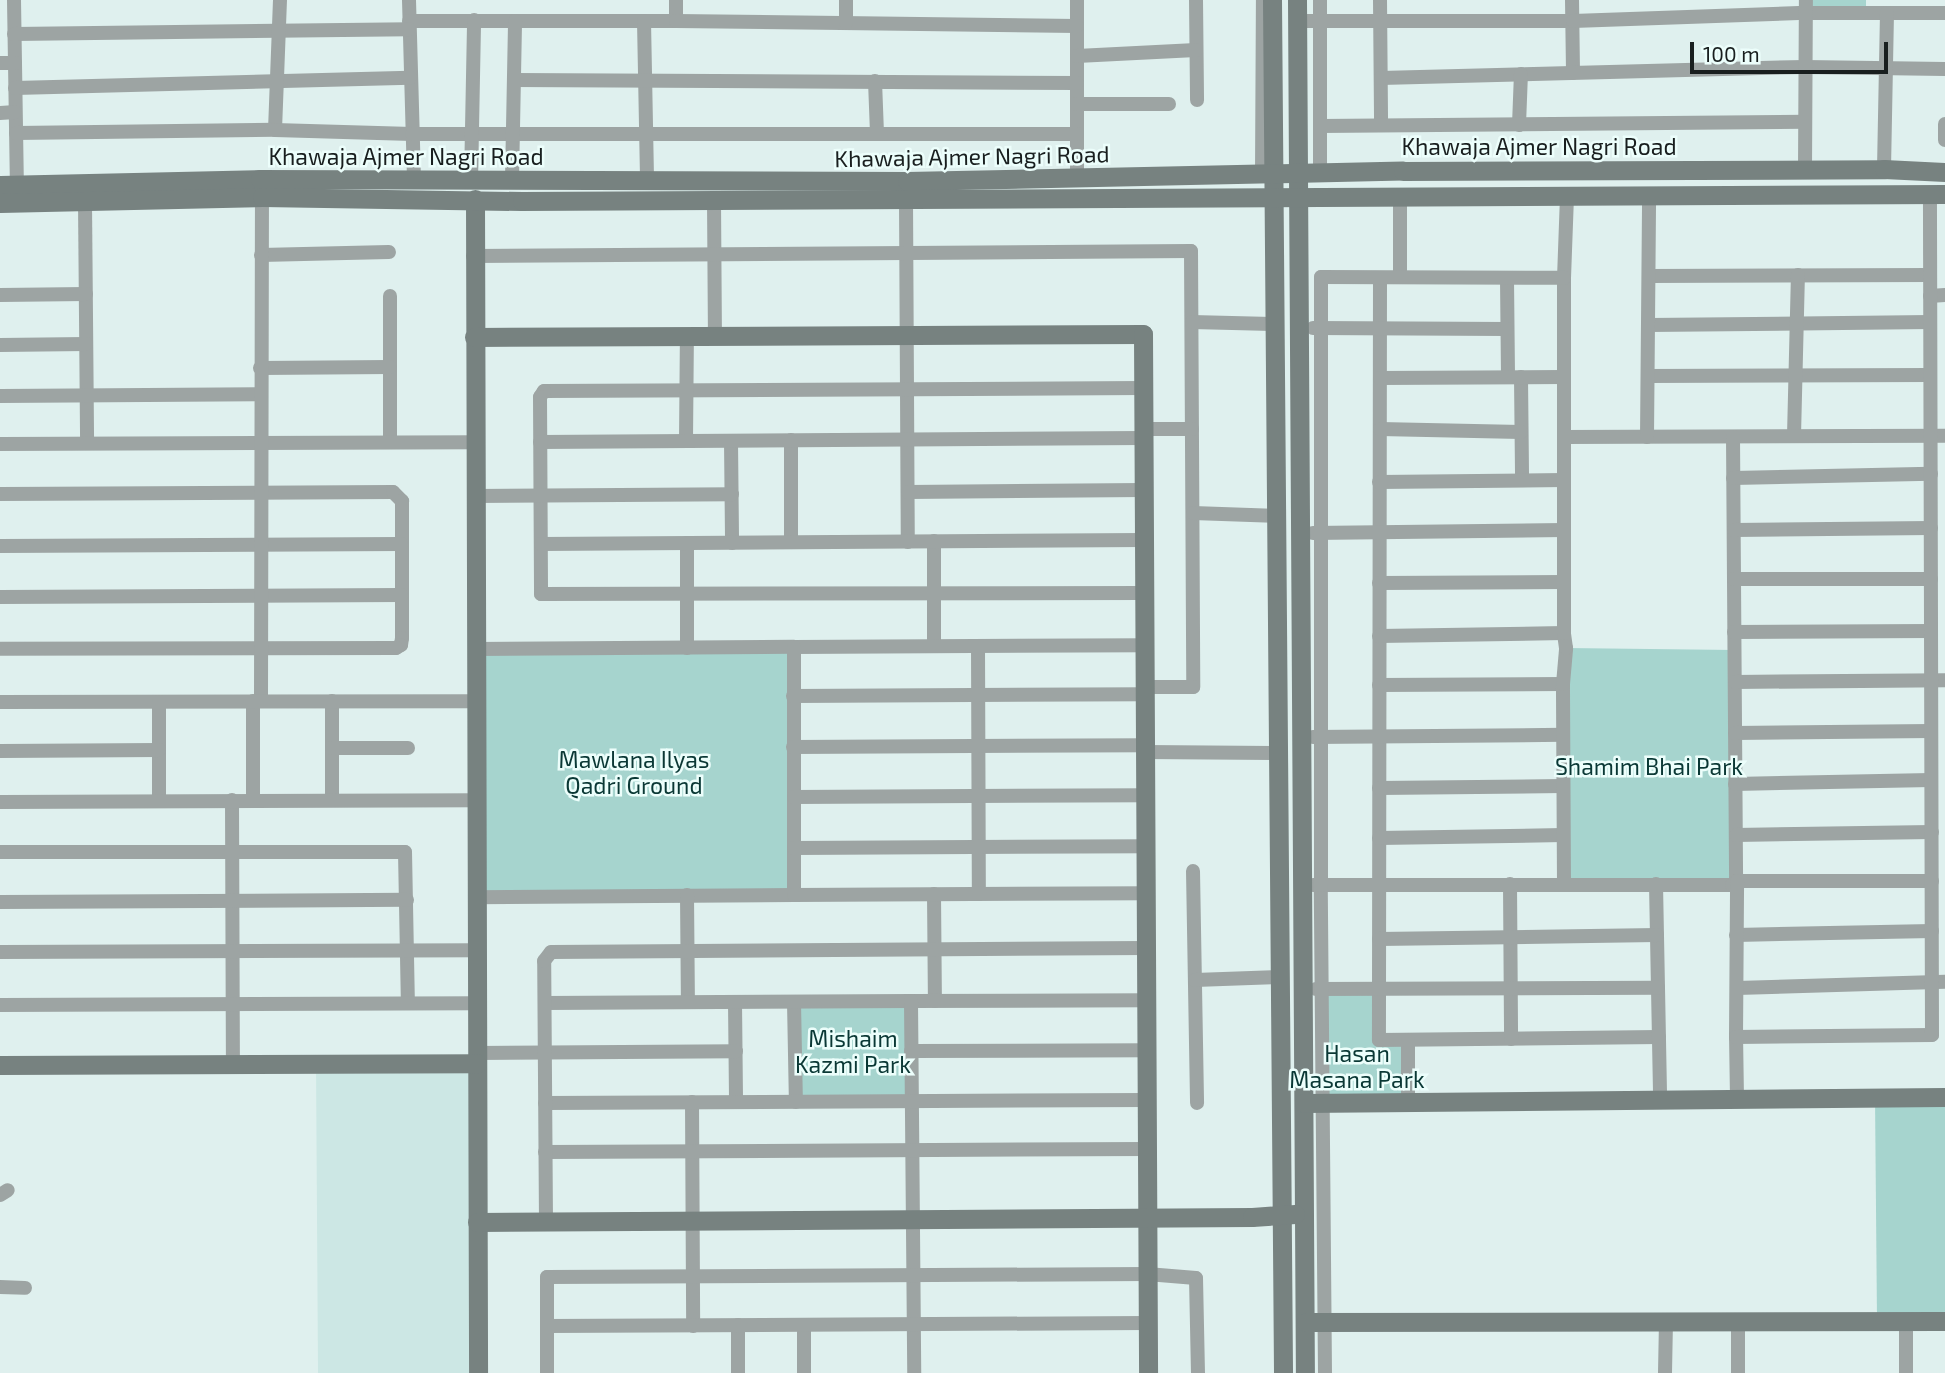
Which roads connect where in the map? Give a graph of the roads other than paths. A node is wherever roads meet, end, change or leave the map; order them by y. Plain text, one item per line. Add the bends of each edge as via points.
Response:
1 (13, 0) edge
2 (280, 0) edge
3 (409, 0) edge
4 (676, 0) edge
5 (846, 0) edge
6 (1077, 0) edge
7 (1196, 0) edge
8 (1262, 0) edge
9 (1272, 0) edge
10 (1297, 0) edge
11 (1321, 0) edge
12 (1380, 0) edge
13 (1573, 0) edge
14 (1806, 7) edge
15 (1887, 13) junction
16 (1945, 13) edge
17 (474, 20) junction
18 (1380, 20) junction
19 (515, 21) junction
20 (644, 21) junction
21 (676, 21) junction
22 (1297, 21) junction
23 (1573, 21) junction
24 (1320, 22) junction
25 (846, 23) junction
26 (409, 25) junction
27 (1077, 26) junction
28 (279, 30) junction
29 (14, 34) junction
30 (1196, 50) junction
31 (1077, 56) junction
32 (7, 63) edge
33 (1805, 67) junction
34 (1888, 68) junction
35 (1945, 69) edge
36 (1573, 73) junction
37 (1521, 74) junction
38 (410, 78) junction
39 (1381, 78) junction
40 (514, 80) junction
41 (875, 80) junction
42 (277, 81) junction
43 (645, 81) junction
44 (1077, 83) junction
45 (15, 88) junction
46 (1196, 100) dead end
47 (1077, 104) junction
48 (1169, 104) dead end
49 (0, 113) edge
50 (15, 113) junction
51 (1805, 122) junction
52 (1945, 124) edge
53 (1320, 125) junction
54 (1381, 125) junction
55 (1519, 125) junction
56 (275, 130) junction
57 (16, 133) junction
58 (877, 133) junction
59 (412, 134) junction
60 (472, 134) junction
61 (513, 134) junction
62 (646, 134) junction
63 (1077, 134) junction
64 (1945, 140) edge
65 (1884, 169) junction
66 (1856, 170) junction
67 (1805, 171) junction
68 (1945, 172) edge
69 (1320, 174) junction
70 (1267, 175) junction
71 (1298, 175) junction
72 (1077, 179) junction
73 (512, 180) junction
74 (647, 181) junction
75 (414, 182) junction
76 (8, 185) edge
77 (373, 190) junction
78 (473, 190) junction
79 (599, 191) junction
80 (1938, 194) edge
81 (1298, 195) junction
82 (1400, 195) junction
83 (1567, 195) junction
84 (1856, 195) junction
85 (1273, 196) junction
86 (1649, 196) junction
87 (262, 197) junction
88 (906, 199) junction
89 (714, 200) junction
90 (85, 202) junction
91 (0, 203) edge
92 (388, 252) dead end
93 (906, 253) junction
94 (714, 254) junction
95 (261, 255) junction
96 (473, 256) junction
97 (1798, 275) junction
98 (1930, 275) junction
99 (1649, 276) junction
100 (1400, 277) junction
101 (1380, 278) junction
102 (1564, 278) junction
103 (1507, 279) junction
104 (86, 294) junction
105 (0, 295) edge
106 (1938, 295) edge
107 (390, 296) dead end
108 (1192, 322) junction
109 (1930, 322) junction
110 (1797, 323) junction
111 (1276, 324) junction
112 (1649, 325) junction
113 (1301, 328) junction
114 (1321, 328) junction
115 (1507, 329) junction
116 (1380, 330) junction
117 (907, 334) junction
118 (687, 335) junction
119 (715, 335) junction
120 (474, 337) junction
121 (86, 344) junction
122 (0, 345) edge
123 (390, 367) junction
124 (260, 368) junction
125 (1930, 375) junction
126 (1648, 376) junction
127 (1796, 376) junction
128 (1515, 377) junction
129 (1564, 377) junction
130 (1380, 378) junction
131 (1143, 388) junction
132 (907, 389) junction
133 (686, 390) junction
134 (260, 394) junction
135 (86, 395) junction
136 (0, 396) edge
137 (1192, 429) junction
138 (1380, 429) junction
139 (1521, 432) junction
140 (1143, 434) junction
141 (1794, 436) junction
142 (1938, 436) edge
143 (1564, 437) junction
144 (1647, 437) junction
145 (1733, 437) junction
146 (791, 440) junction
147 (907, 440) junction
148 (686, 441) junction
149 (731, 441) junction
150 (260, 442) junction
151 (390, 442) junction
152 (474, 442) junction
153 (540, 442) junction
154 (86, 443) junction
155 (0, 444) edge
156 (1931, 474) junction
157 (1733, 478) junction
158 (1521, 480) junction
159 (1564, 480) junction
160 (1380, 482) junction
161 (1143, 490) junction
162 (908, 492) junction
163 (260, 493) junction
164 (0, 494) edge
165 (732, 494) junction
166 (540, 495) junction
167 (474, 496) junction
168 (1193, 513) junction
169 (1277, 516) junction
170 (1931, 528) junction
171 (1564, 530) junction
172 (1734, 530) junction
173 (1380, 532) junction
174 (1310, 533) junction
175 (1143, 540) junction
176 (908, 541) junction
177 (933, 541) junction
178 (732, 542) junction
179 (791, 542) junction
180 (687, 543) junction
181 (261, 544) junction
182 (401, 544) junction
183 (541, 544) junction
184 (0, 545) edge
185 (1734, 579) junction
186 (1931, 579) junction
187 (1564, 582) junction
188 (1379, 583) junction
189 (1144, 593) junction
190 (934, 594) junction
191 (401, 595) junction
192 (687, 595) junction
193 (261, 596) junction
194 (0, 597) edge
195 (1931, 631) junction
196 (1734, 632) junction
197 (1564, 633) junction
198 (1379, 636) junction
199 (1144, 645) junction
200 (934, 646) junction
201 (978, 646) junction
202 (261, 647) junction
203 (794, 647) junction
204 (687, 648) junction
205 (0, 649) edge
206 (475, 649) junction
207 (1938, 680) edge
208 (1735, 682) junction
209 (1563, 684) junction
210 (1379, 685) junction
211 (1144, 691) junction
212 (978, 695) junction
213 (793, 696) junction
214 (257, 701) junction
215 (332, 701) junction
216 (475, 701) junction
217 (0, 702) edge
218 (159, 702) junction
219 (1931, 731) junction
220 (1735, 733) junction
221 (1563, 735) junction
222 (1379, 736) junction
223 (1311, 737) junction
224 (978, 746) junction
225 (793, 747) junction
226 (332, 748) junction
227 (408, 748) dead end
228 (1144, 749) junction
229 (159, 750) junction
230 (0, 751) edge
231 (1279, 753) junction
232 (1931, 780) junction
233 (1735, 784) junction
234 (1563, 786) junction
235 (1379, 788) junction
236 (1145, 794) junction
237 (978, 795) junction
238 (794, 797) junction
239 (232, 800) junction
240 (253, 800) junction
241 (332, 800) junction
242 (475, 800) junction
243 (159, 801) junction
244 (0, 802) edge
245 (1932, 832) junction
246 (1563, 835) junction
247 (1736, 835) junction
248 (1379, 838) junction
249 (1145, 846) junction
250 (979, 847) junction
251 (794, 848) junction
252 (232, 851) junction
253 (0, 852) edge
254 (1193, 871) dead end
255 (1736, 881) junction
256 (1932, 881) junction
257 (1564, 883) junction
258 (1510, 884) junction
259 (1656, 884) junction
260 (1311, 885) junction
261 (1379, 886) junction
262 (1145, 892) junction
263 (934, 894) junction
264 (979, 894) junction
265 (687, 895) junction
266 (794, 895) junction
267 (476, 897) junction
268 (407, 900) junction
269 (232, 901) junction
270 (0, 902) edge
271 (1932, 931) junction
272 (1737, 934) junction
273 (1657, 935) junction
274 (1509, 937) junction
275 (1379, 939) junction
276 (1145, 948) junction
277 (407, 950) junction
278 (476, 950) junction
279 (934, 950) junction
280 (233, 951) junction
281 (687, 951) junction
282 (0, 952) edge
283 (1281, 977) junction
284 (1195, 980) junction
285 (1938, 982) edge
286 (1379, 988) junction
287 (1510, 988) junction
288 (1658, 988) junction
289 (1737, 988) junction
290 (1301, 989) junction
291 (1323, 989) junction
292 (1146, 1000) junction
293 (911, 1001) junction
294 (935, 1001) junction
295 (688, 1002) junction
296 (736, 1002) junction
297 (794, 1002) junction
298 (233, 1003) junction
299 (408, 1003) junction
300 (477, 1003) junction
301 (545, 1003) junction
302 (0, 1005) edge
303 (1659, 1037) junction
304 (1736, 1037) junction
305 (1511, 1039) junction
306 (1408, 1040) junction
307 (1146, 1050) junction
308 (736, 1051) junction
309 (911, 1051) junction
310 (545, 1052) junction
311 (477, 1058) junction
312 (233, 1064) junction
313 (0, 1065) edge
314 (1945, 1097) edge
315 (1737, 1098) junction
316 (1660, 1099) junction
317 (1146, 1100) junction
318 (912, 1101) junction
319 (1408, 1101) junction
320 (692, 1102) junction
321 (736, 1102) junction
322 (796, 1102) junction
323 (545, 1103) junction
324 (1197, 1103) dead end
325 (1314, 1103) junction
326 (1147, 1149) junction
327 (912, 1150) junction
328 (545, 1152) junction
329 (692, 1152) junction
330 (1305, 1213) junction
331 (1283, 1215) junction
332 (1147, 1218) junction
333 (912, 1219) junction
334 (693, 1220) junction
335 (546, 1221) junction
336 (477, 1222) junction
337 (1147, 1273) junction
338 (914, 1275) junction
339 (693, 1276) junction
340 (0, 1287) edge
341 (25, 1288) dead end
342 (1945, 1321) edge
343 (1315, 1322) junction
344 (1666, 1322) junction
345 (1738, 1322) junction
346 (1906, 1322) junction
347 (1147, 1323) junction
348 (913, 1324) junction
349 (738, 1325) junction
350 (804, 1325) junction
351 (547, 1326) junction
352 (694, 1326) junction
353 (478, 1373) edge
354 (547, 1373) edge
355 (738, 1373) edge
356 (804, 1373) edge
357 (914, 1373) edge
358 (1148, 1373) edge
359 (1198, 1373) edge
360 (1283, 1373) edge
361 (1305, 1373) edge
362 (1325, 1373) edge
363 (1665, 1373) edge
364 (1738, 1373) edge
365 (1906, 1373) edge

1 - 29 street
2 - 28 street
3 - 26 street
4 - 21 street
5 - 25 street
6 - 27 street
7 - 30 street
8 - 70 street
9 - 70 main road
10 - 22 main road
11 - 24 street
12 - 18 street
13 - 23 street
14 - 15 street
14 - 23 street
14 - 33 street
15 - 16 street
15 - 34 street
17 - 19 street
17 - 26 street
17 - 60 street
18 - 23 street
18 - 24 street
18 - 39 street
19 - 20 street
19 - 40 street
20 - 21 street
20 - 43 street
21 - 25 street
22 - 24 street
22 - 71 main road
23 - 36 street
24 - 53 street
25 - 27 street
26 - 28 street
26 - 38 street
27 - 31 street
28 - 29 street
28 - 42 street
29 - 32 street
30 - 31 street
30 - 46 street
31 - 44 street
32 - 45 street
33 - 34 street
33 - 36 street
33 - 51 street
34 - 35 street
34 - 65 street
36 - 37 street
37 - 39 street
37 - 55 street
38 - 42 street
38 - 59 street
39 - 54 street
40 - 43 street
40 - 61 street
41 - 43 street
41 - 44 street
41 - 58 street
42 - 45 street
42 - 56 street
43 - 62 street
44 - 47 street
45 - 50 street
47 - 48 street
47 - 63 street
49 - 50 street
50 - 57 street
51 - 55 street
51 - 67 street
52 - 64 street
53 - 54 street
53 - 69 street
54 - 55 street
56 - 57 street
56 - 59 street
57 - 76 street
58 - 62 street
58 - 63 street
59 - 60 street
59 - 75 street
60 - 61 street
60 - 78 street
61 - 62 street
61 - 73 street
62 - 74 street
63 - 72 street
65 - 66 main road, Khawaja Ajmer Nagri Road
65 - 68 main road, Khawaja Ajmer Nagri Road
66 - 67 main road, Khawaja Ajmer Nagri Road
66 - 84 main road
67 - 69 main road, Khawaja Ajmer Nagri Road
69 - 71 main road, Khawaja Ajmer Nagri Road
70 - 71 main road, Khawaja Ajmer Nagri Road
70 - 72 main road, Khawaja Ajmer Nagri Road
70 - 85 main road
71 - 81 main road
72 - 74 main road, Khawaja Ajmer Nagri Road
73 - 78 main road, Khawaja Ajmer Nagri Road
73 - 79 main road, Khawaja Ajmer Nagri Road
74 - 79 main road, Khawaja Ajmer Nagri Road
75 - 77 main road, Khawaja Ajmer Nagri Road
75 - 78 main road, Khawaja Ajmer Nagri Road
76 - 77 main road, Khawaja Ajmer Nagri Road via 260,179
77 - 78 main road, Khawaja Ajmer Nagri Road
77 - 87 main road, Khawaja Ajmer Nagri Road
78 - 79 main road, Khawaja Ajmer Nagri Road
78 - 96 main road
79 - 89 main road, Khawaja Ajmer Nagri Road
80 - 84 main road, Khawaja Ajmer Nagri Road
80 - 98 street
81 - 82 main road, Khawaja Ajmer Nagri Road
81 - 85 main road, Khawaja Ajmer Nagri Road
81 - 113 main road
82 - 83 main road, Khawaja Ajmer Nagri Road
82 - 100 street
83 - 86 main road, Khawaja Ajmer Nagri Road
83 - 102 street
84 - 86 main road, Khawaja Ajmer Nagri Road
85 - 88 main road, Khawaja Ajmer Nagri Road
85 - 111 main road
86 - 99 street
87 - 90 main road, Khawaja Ajmer Nagri Road
87 - 95 street
88 - 89 main road, Khawaja Ajmer Nagri Road
88 - 93 street
89 - 94 street
90 - 91 main road, Khawaja Ajmer Nagri Road
90 - 104 street
92 - 95 street
93 - 94 street
93 - 108 street via 1191,251
93 - 117 street
94 - 96 street
94 - 119 street
95 - 124 street
96 - 120 main road
97 - 98 street
97 - 99 street
97 - 110 street
98 - 106 street
99 - 112 street
100 - 101 street
100 - 103 street
101 - 114 street via 1321,277
101 - 116 street
102 - 103 street
102 - 129 street
103 - 115 street
104 - 105 street
104 - 121 street
106 - 109 street
107 - 123 street
108 - 111 street
108 - 137 street
109 - 110 street
109 - 125 street
110 - 112 street
110 - 127 street
111 - 169 main road
112 - 126 street
113 - 114 street
113 - 174 main road
114 - 116 street
114 - 174 street
115 - 116 street
115 - 128 street
116 - 130 street
117 - 119 main road
117 - 131 main road via 1138,332 1144,338
117 - 132 street
118 - 119 main road
118 - 120 main road
118 - 133 street
120 - 152 main road
121 - 122 street
121 - 135 street
123 - 124 street
123 - 151 street
124 - 134 street
125 - 127 street
125 - 142 street
126 - 127 street
126 - 144 street
127 - 141 street
128 - 129 street
128 - 130 street
128 - 139 street
129 - 143 street
130 - 138 street
131 - 132 street
131 - 140 main road
132 - 133 street
132 - 147 street
133 - 148 street
133 - 153 street via 541,392
134 - 135 street
134 - 150 street
135 - 136 street
135 - 154 street
137 - 140 street
137 - 168 street
138 - 139 street
138 - 160 street
139 - 158 street
140 - 147 street
140 - 161 main road
141 - 142 street
141 - 145 street
142 - 156 street
143 - 144 street
143 - 159 street
144 - 145 street
145 - 157 street
146 - 147 street
146 - 149 street
146 - 179 street
147 - 162 street
148 - 149 street
148 - 153 street
149 - 165 street
150 - 151 street
150 - 154 street
150 - 163 street
151 - 152 street
152 - 167 main road
153 - 166 street
154 - 155 street
156 - 157 street
156 - 170 street
157 - 172 street
158 - 159 street
158 - 160 street
159 - 171 street
160 - 173 street
161 - 162 street
161 - 175 main road
162 - 176 street
163 - 164 street
163 - 181 street
163 - 182 street via 393,492 402,500
165 - 166 street
165 - 178 street
166 - 167 street
166 - 183 street
167 - 206 main road
168 - 169 street
168 - 211 street via 1194,687
169 - 231 main road
170 - 172 street
170 - 186 street
171 - 173 street
171 - 187 street
172 - 185 street
173 - 174 street
173 - 188 street
174 - 223 main road
175 - 177 street
175 - 189 main road
176 - 177 street
176 - 179 street
177 - 190 street
178 - 179 street
178 - 180 street
180 - 183 street
180 - 192 street
181 - 182 street
181 - 184 street
181 - 193 street
182 - 191 street
183 - 192 street via 543,596
185 - 186 street
185 - 196 street
186 - 195 street
187 - 188 street
187 - 197 street
188 - 198 street
189 - 190 street
189 - 199 main road
190 - 192 street
190 - 200 street
191 - 193 street
191 - 202 street via 402,638 396,648
192 - 204 street
193 - 194 street
193 - 202 street
195 - 196 street
195 - 207 street
196 - 208 street
197 - 198 street
197 - 209 street
198 - 210 street
199 - 201 street
199 - 211 main road
200 - 201 street
200 - 203 street
201 - 212 street
202 - 205 street
202 - 214 street
203 - 204 street
203 - 213 street
204 - 206 street
206 - 216 main road
207 - 208 street
207 - 219 street
208 - 220 street
209 - 210 street
209 - 221 street
210 - 222 street
211 - 212 street
211 - 228 main road
212 - 213 street
212 - 224 street
213 - 225 street
214 - 215 street
214 - 218 street
214 - 240 street
215 - 216 street
215 - 226 street
216 - 242 main road
217 - 218 street
218 - 229 street
219 - 220 street
219 - 232 street
220 - 233 street
221 - 222 street
221 - 234 street
222 - 223 street
222 - 235 street
223 - 260 main road
224 - 225 street
224 - 228 street
224 - 237 street
225 - 238 street
226 - 227 street
226 - 241 street
228 - 231 street
228 - 236 main road
229 - 230 street
229 - 243 street
231 - 283 main road
232 - 233 street
232 - 245 street
233 - 247 street
234 - 235 street
234 - 246 street
235 - 248 street
236 - 237 street
236 - 249 main road
237 - 238 street
237 - 250 street
238 - 251 street
239 - 240 street
239 - 243 street
239 - 252 street
240 - 241 street
241 - 242 street
242 - 267 main road
243 - 244 street
245 - 247 street
245 - 256 street
246 - 248 street
246 - 257 street
247 - 255 street
248 - 261 street
249 - 250 street
249 - 262 main road
250 - 251 street
250 - 264 street
251 - 266 street
252 - 253 street
252 - 268 street via 405,852
252 - 269 street
254 - 284 street
255 - 256 street
255 - 259 street via 1732,885
255 - 272 street
256 - 271 street
257 - 258 street
257 - 259 street
258 - 261 street
258 - 274 street
259 - 273 street
260 - 261 street
260 - 290 main road
260 - 291 street
261 - 275 street
262 - 264 street
262 - 276 main road
263 - 264 street
263 - 266 street
263 - 279 street
265 - 266 street
265 - 267 street
265 - 281 street
267 - 278 main road
268 - 269 street
268 - 277 street
269 - 270 street
269 - 280 street
271 - 272 street
271 - 285 street
272 - 289 street
273 - 274 street
273 - 288 street
274 - 275 street
274 - 287 street
275 - 286 street
276 - 279 street
276 - 292 main road
277 - 278 street
277 - 280 street
277 - 299 street
278 - 300 main road
279 - 281 street
279 - 294 street
280 - 282 street
280 - 298 street
281 - 295 street
281 - 301 street via 551,952 544,961
283 - 284 street
283 - 331 main road
284 - 324 street
285 - 289 street
285 - 304 street via 1932,1035
286 - 287 street
286 - 291 street
286 - 306 street via 1379,1040
287 - 288 street
287 - 305 street
288 - 303 street
289 - 304 street
290 - 291 street
290 - 325 main road
291 - 325 street
292 - 294 street
292 - 307 main road
293 - 294 street
293 - 297 street
293 - 309 street
295 - 296 street
295 - 301 street
296 - 297 street
296 - 308 street
297 - 322 street
298 - 299 street
298 - 302 street
298 - 312 street
299 - 300 street
300 - 311 main road
301 - 310 street
303 - 305 street
303 - 316 street
304 - 315 street
305 - 306 street
306 - 319 street
307 - 309 street
307 - 317 main road
308 - 310 street
308 - 321 street
309 - 318 street
310 - 311 street
310 - 323 street
311 - 312 main road
311 - 336 main road
312 - 313 main road
314 - 315 main road
315 - 316 main road
316 - 319 main road
317 - 318 street
317 - 326 main road
318 - 322 street
318 - 327 street
319 - 325 main road
320 - 321 street
320 - 323 street
320 - 329 street
321 - 322 street
323 - 328 street
325 - 330 main road
325 - 343 street
326 - 327 street
326 - 332 main road
327 - 329 street
327 - 333 street
328 - 329 street
328 - 335 street
329 - 334 street
330 - 331 main road
330 - 343 main road
331 - 332 main road
331 - 360 main road
332 - 333 main road
332 - 337 main road
333 - 334 main road
333 - 338 street
334 - 335 main road
334 - 339 street
335 - 336 main road
336 - 353 main road
337 - 338 street
337 - 347 main road
337 - 359 street via 1196,1278
338 - 339 street
338 - 348 street
339 - 351 street via 547,1277
339 - 352 street
340 - 341 street
342 - 346 main road
343 - 344 main road
343 - 361 main road
343 - 362 street
344 - 345 main road
344 - 363 street
345 - 346 main road
345 - 364 street
346 - 365 street
347 - 348 street
347 - 358 main road
348 - 350 street
348 - 357 street
349 - 350 street
349 - 352 street
349 - 355 street
350 - 356 street
351 - 352 street
351 - 354 street

